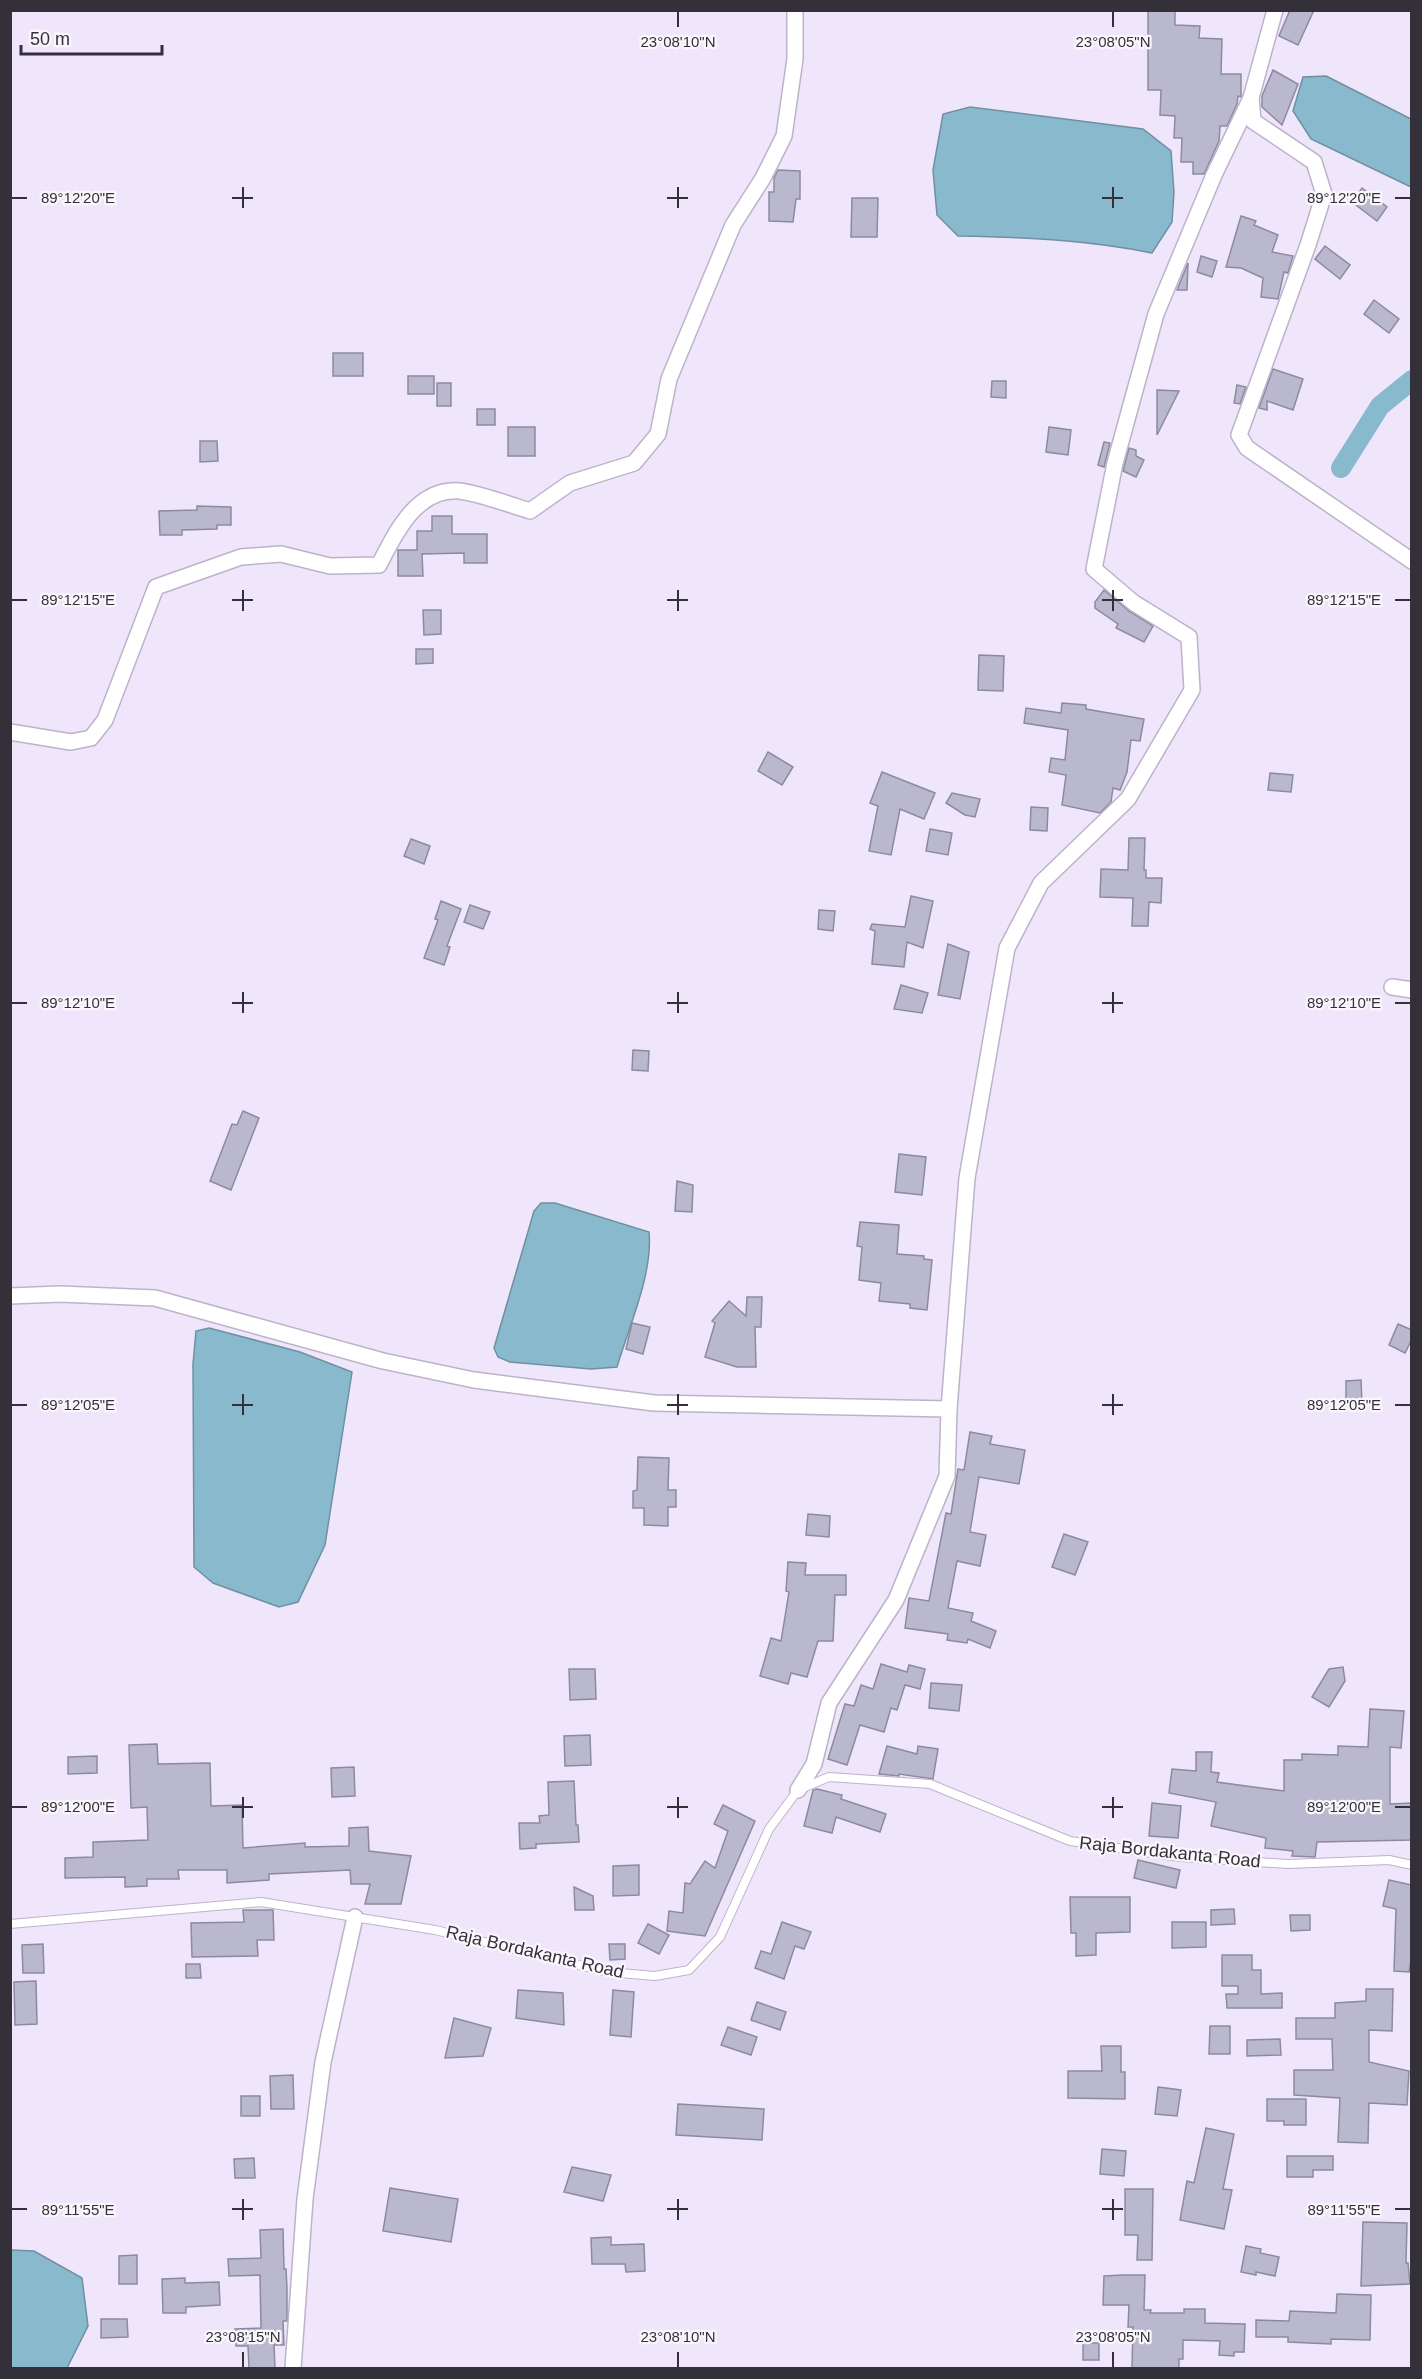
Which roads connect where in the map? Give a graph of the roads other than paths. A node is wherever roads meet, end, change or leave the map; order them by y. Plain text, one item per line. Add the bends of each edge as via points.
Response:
1 (795, 10) edge
2 (1275, 10) edge
3 (1251, 98) junction
4 (1412, 561) edge
5 (10, 732) edge
6 (1392, 987) dead end
7 (1412, 990) edge
8 (10, 1296) edge
9 (949, 1409) junction
10 (798, 1790) junction
11 (1412, 1865) edge
12 (355, 1917) junction
13 (10, 1924) edge
14 (292, 2368) edge

1 - 5 street via 795,59 784,135 728,236 669,379 658,434 634,463 570,483 530,511 458,491 429,497 402,522 379,565 330,566 281,554 241,557 156,587 105,720 91,738 71,742
2 - 3 street
3 - 4 street via 1253,121 1314,162 1324,194 1239,435 1247,448
3 - 9 street via 1156,314 1115,463 1094,569 1134,603 1189,638 1192,690 1128,799 1041,883 1007,948 967,1178
6 - 7 street
8 - 9 street via 155,1298 383,1361 474,1380 654,1403
9 - 10 street via 947,1476 896,1600 829,1703 814,1764
10 - 11 lane, Raja Bordakanta Road via 829,1777 930,1784 1070,1841 1180,1857 1277,1864 1389,1860
10 - 12 lane, Raja Bordakanta Road via 769,1828 720,1937 688,1970 655,1976 608,1972 435,1930
12 - 13 lane, Raja Bordakanta Road via 261,1902
12 - 14 street via 322,2074 304,2199

